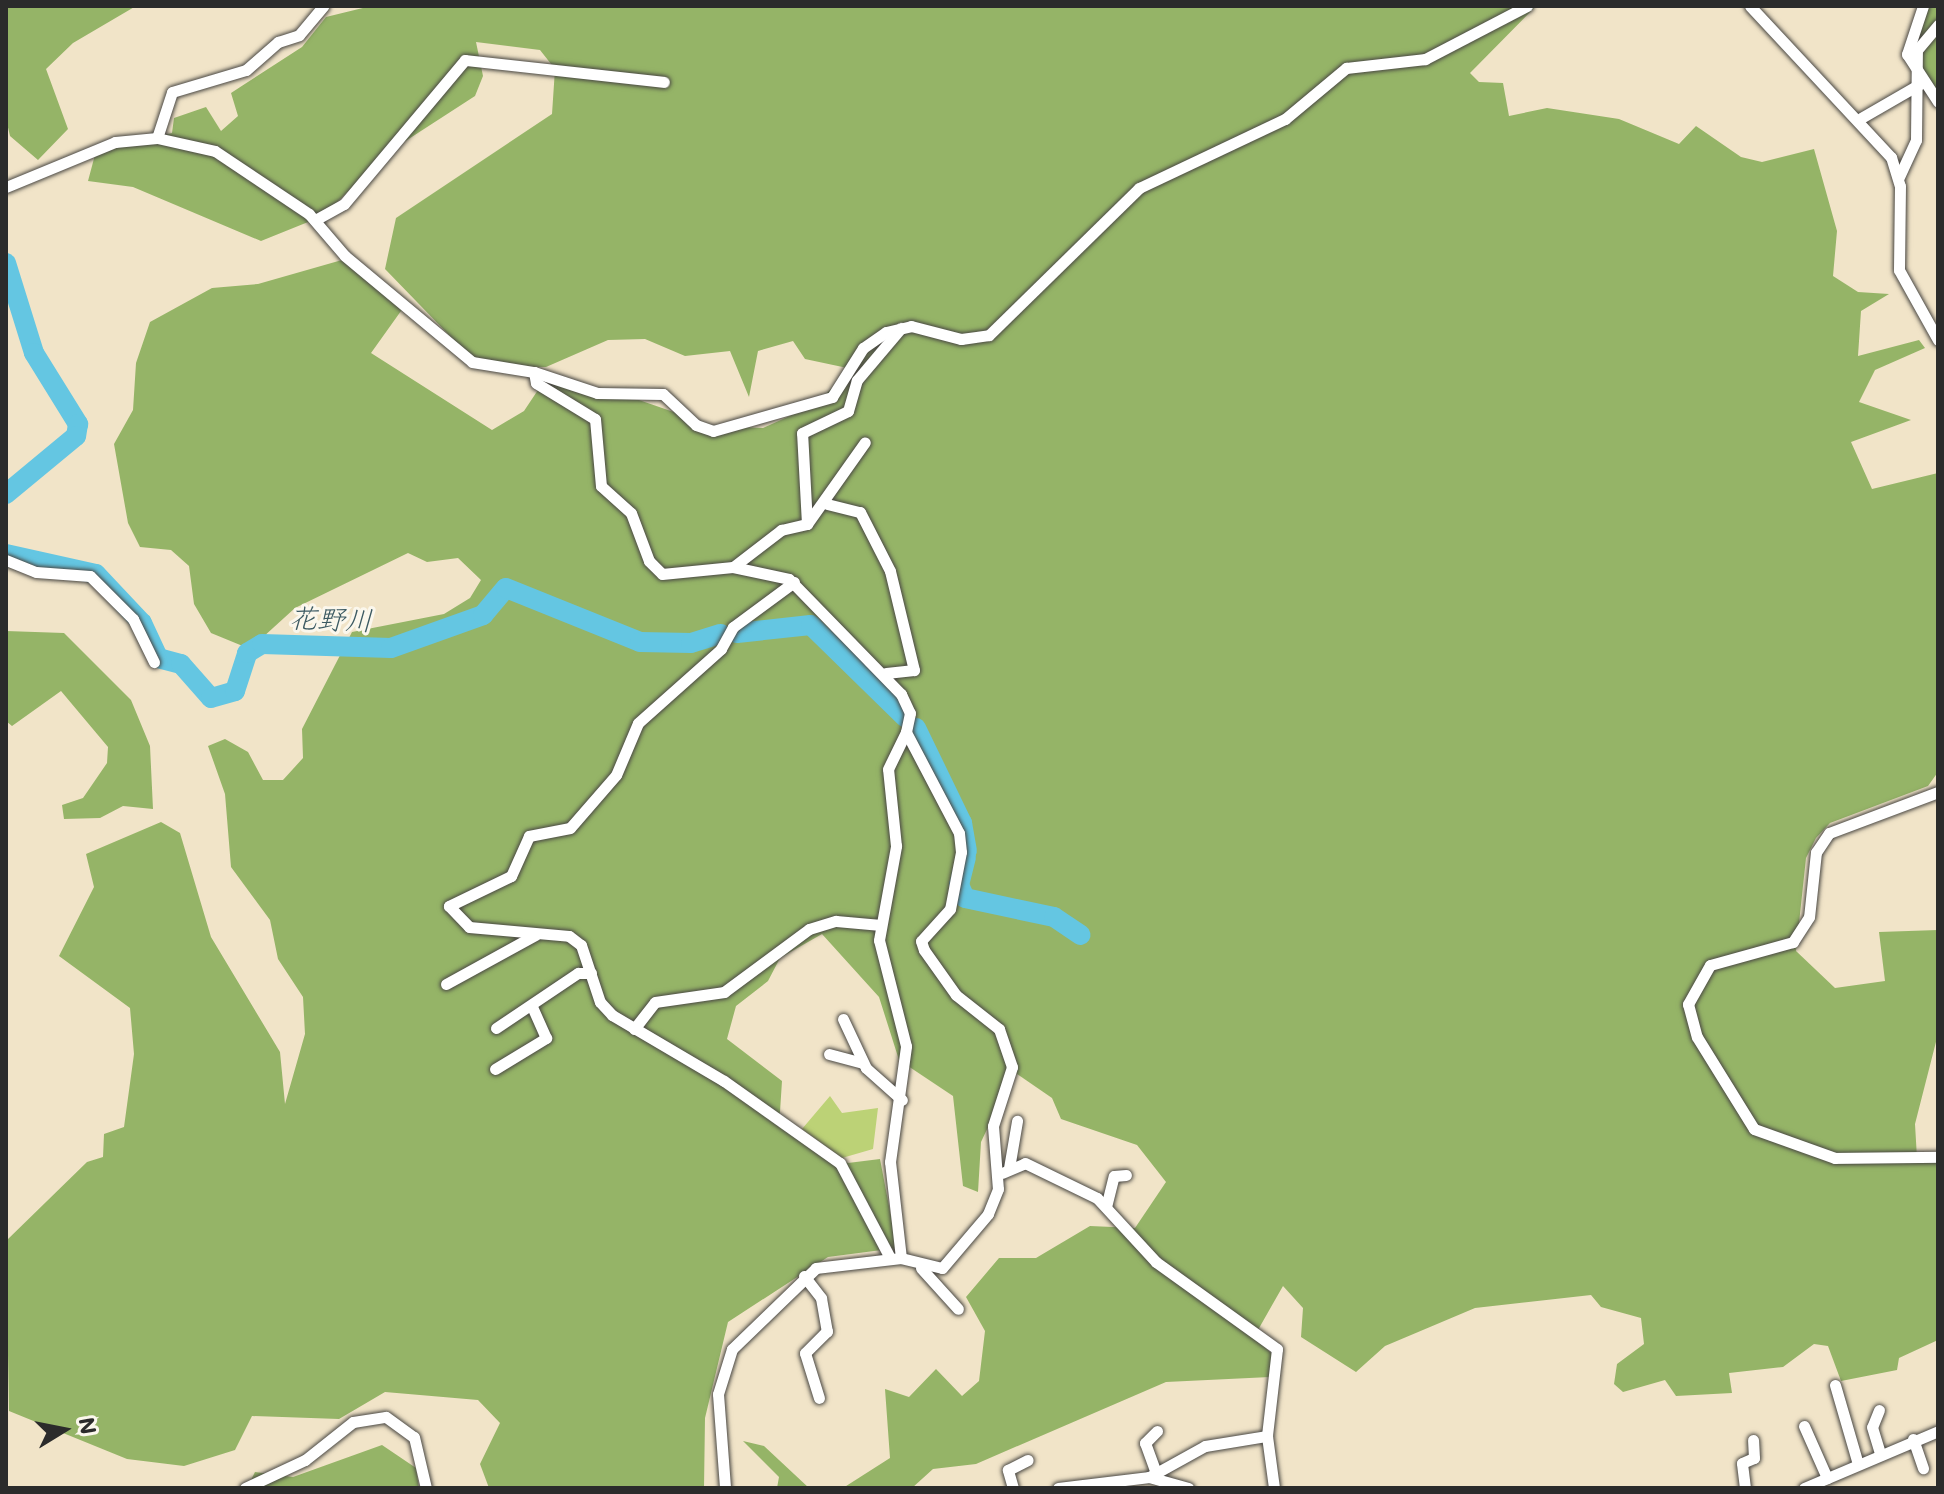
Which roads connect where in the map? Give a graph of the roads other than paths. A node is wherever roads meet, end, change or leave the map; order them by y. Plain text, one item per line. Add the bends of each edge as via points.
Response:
1 (323, 6) edge
2 (1527, 6) edge
3 (1750, 6) edge
4 (1923, 6) edge
5 (1938, 25) edge
6 (664, 82) dead end
7 (1920, 84) junction
8 (1938, 102) edge
9 (1861, 118) junction
10 (157, 138) junction
11 (1899, 177) junction
12 (6, 187) edge
13 (315, 220) junction
14 (901, 327) junction
15 (1938, 340) edge
16 (534, 372) junction
17 (865, 442) dead end
18 (827, 504) junction
19 (807, 524) junction
20 (6, 560) edge
21 (733, 567) junction
22 (794, 582) junction
23 (154, 662) dead end
24 (886, 673) junction
25 (906, 732) junction
26 (1938, 792) edge
27 (881, 925) junction
28 (536, 935) junction
29 (591, 973) junction
30 (446, 984) dead end
31 (531, 1005) junction
32 (843, 1019) dead end
33 (496, 1028) dead end
34 (634, 1029) junction
35 (829, 1054) dead end
36 (863, 1063) junction
37 (495, 1069) dead end
38 (902, 1100) junction
39 (1017, 1121) dead end
40 (1938, 1157) edge
41 (1006, 1170) junction
42 (1126, 1175) dead end
43 (1106, 1207) junction
44 (895, 1258) junction
45 (921, 1268) junction
46 (804, 1276) junction
47 (958, 1309) dead end
48 (1835, 1385) dead end
49 (819, 1398) dead end
50 (1879, 1410) dead end
51 (1804, 1426) dead end
52 (1157, 1431) dead end
53 (1938, 1431) edge
54 (1267, 1436) junction
55 (1913, 1439) junction
56 (1753, 1440) dead end
57 (1880, 1454) junction
58 (1028, 1460) dead end
59 (1858, 1464) junction
60 (1923, 1468) dead end
61 (1152, 1475) junction
62 (1827, 1478) junction
63 (245, 1488) edge
64 (426, 1488) edge
65 (725, 1488) edge
66 (1013, 1488) edge
67 (1058, 1488) edge
68 (1188, 1488) edge
69 (1274, 1488) edge
70 (1745, 1488) edge
71 (1804, 1488) edge

1 - 10 street via 299,35 278,42 246,70 172,92
2 - 14 street via 1425,59 1346,68 1285,119 1139,188 998,330 971,340
3 - 9 street
4 - 7 street via 1907,38
5 - 7 street via 1917,50
6 - 13 street via 465,60 344,204
7 - 8 street
7 - 9 street
7 - 11 street via 1916,140
9 - 11 street
10 - 12 street via 115,142
10 - 13 street via 215,151
11 - 15 street via 1899,270
13 - 16 street via 345,256 472,362
14 - 16 street via 863,348 832,397 713,431 696,425 663,394 597,393
14 - 19 street via 857,380 848,411 802,433
16 - 21 street via 536,383 595,419 601,486 631,513 656,568 674,577
17 - 18 street
18 - 19 street
18 - 24 street via 860,512 890,571 914,670
19 - 21 street via 781,530
20 - 23 street via 36,572 90,576 133,619
21 - 22 street
22 - 24 street
22 - 28 street via 733,627 721,649 638,723 616,775 570,828 529,836 511,876 449,906 469,927
24 - 25 street via 910,713
25 - 27 street via 888,769 896,846
25 - 41 street via 959,833 961,852 950,909 921,941 956,995 999,1029 1010,1057 993,1126
26 - 40 street via 1829,833 1816,852 1809,917 1793,942 1710,965 1688,1004 1697,1037 1754,1129 1835,1158
27 - 34 street via 836,921 809,929 724,992 655,1002
27 - 38 street via 903,1018
28 - 29 street via 569,936
28 - 30 street
29 - 31 street via 578,973
29 - 34 street via 600,1002
31 - 33 street
31 - 37 street via 546,1038
32 - 36 street
34 - 44 street via 822,1147 855,1180
35 - 36 street
36 - 38 street
38 - 44 street via 890,1162
39 - 41 street
41 - 43 street via 1048,1169
41 - 45 street via 977,1228 942,1268
42 - 43 street via 1114,1176
43 - 54 street via 1156,1262 1277,1349
44 - 45 street
44 - 46 street
45 - 47 street
46 - 49 street via 821,1298 827,1331 805,1353
46 - 65 street via 725,1358 718,1394
48 - 59 street
50 - 57 street via 1872,1427
51 - 62 street
52 - 61 street via 1145,1443
53 - 55 street
54 - 61 street via 1205,1446
54 - 69 street
55 - 57 street
55 - 60 street
56 - 70 street via 1754,1458 1742,1463
57 - 59 street
58 - 66 street via 1008,1470
59 - 62 street
61 - 67 street
61 - 68 street
62 - 71 street
63 - 64 street via 305,1460 353,1422 386,1417 414,1437

